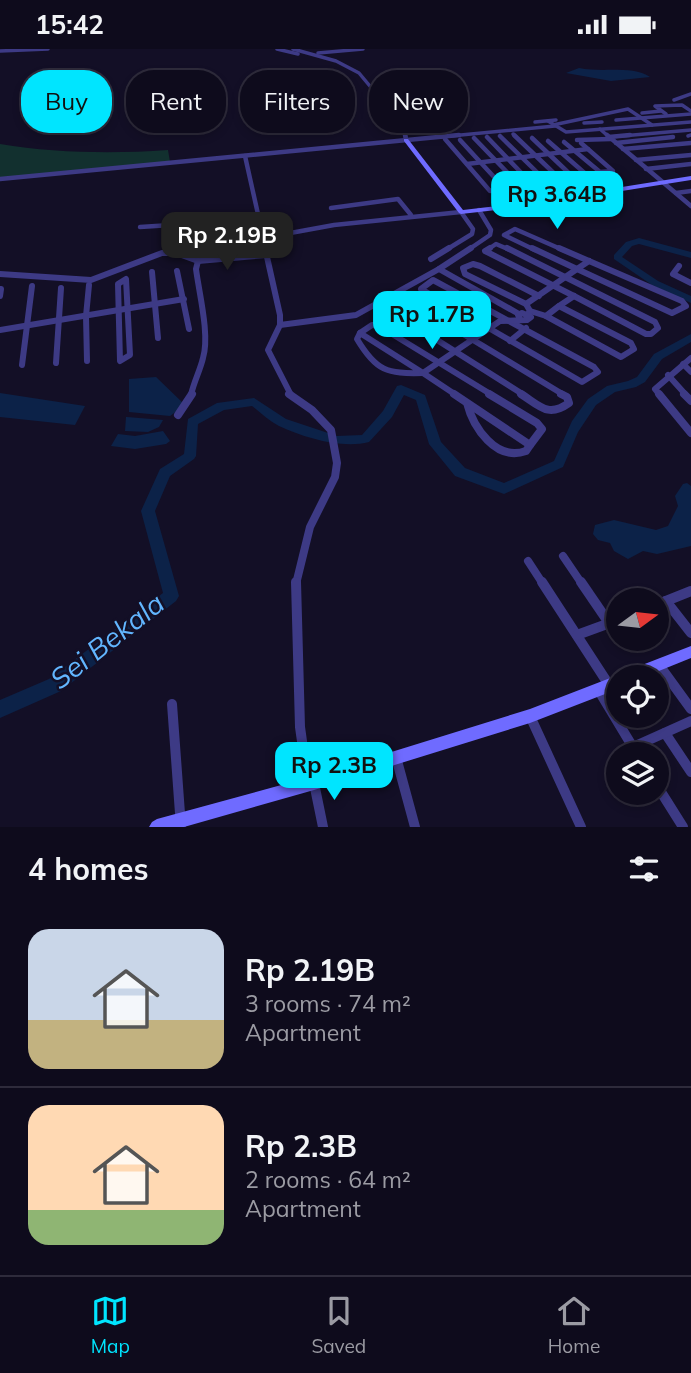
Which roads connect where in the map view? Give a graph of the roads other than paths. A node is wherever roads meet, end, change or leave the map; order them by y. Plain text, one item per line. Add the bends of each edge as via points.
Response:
1 (48, 49) edge
2 (277, 49) edge
3 (293, 49) edge
4 (344, 49) edge
5 (363, 49) edge
6 (0, 51) edge
7 (311, 53) junction
8 (691, 94) edge
9 (674, 100) dead end
10 (667, 104) junction
11 (618, 111) junction
12 (691, 112) edge
13 (608, 114) junction
14 (642, 115) junction
15 (684, 116) junction
16 (596, 117) junction
17 (556, 120) dead end
18 (615, 120) junction
19 (629, 120) junction
20 (548, 121) junction
21 (691, 121) edge
22 (535, 122) dead end
23 (602, 122) junction
24 (584, 123) dead end
25 (676, 123) junction
26 (652, 125) junction
27 (554, 126) junction
28 (640, 126) junction
29 (625, 127) junction
30 (600, 129) junction
31 (610, 129) junction
32 (666, 131) junction
33 (649, 133) junction
34 (689, 133) edge
35 (513, 134) junction
36 (524, 134) dead end
37 (500, 136) junction
38 (487, 137) junction
39 (673, 137) junction
40 (474, 138) junction
41 (532, 138) dead end
42 (612, 139) junction
43 (657, 139) junction
44 (406, 140) junction
45 (460, 140) junction
46 (548, 141) dead end
47 (564, 142) dead end
48 (691, 143) edge
49 (682, 144) junction
50 (588, 149) junction
51 (624, 149) junction
52 (575, 151) junction
53 (562, 152) junction
54 (691, 153) edge
55 (549, 154) junction
56 (245, 156) junction
57 (535, 156) junction
58 (522, 157) junction
59 (508, 159) junction
60 (494, 160) junction
61 (636, 160) junction
62 (480, 162) junction
63 (467, 164) junction
64 (691, 164) edge
65 (646, 169) junction
66 (521, 172) junction
67 (507, 174) junction
68 (588, 176) dead end
69 (574, 178) dead end
70 (691, 178) edge
71 (0, 179) edge
72 (561, 180) dead end
73 (661, 181) junction
74 (548, 183) dead end
75 (519, 187) junction
76 (691, 191) edge
77 (676, 193) junction
78 (688, 201) edge
79 (537, 203) junction
80 (691, 206) edge
81 (331, 208) dead end
82 (479, 210) junction
83 (461, 212) junction
84 (411, 215) junction
85 (139, 227) dead end
86 (263, 238) junction
87 (266, 255) junction
88 (195, 259) junction
89 (430, 259) dead end
90 (589, 261) junction
91 (679, 266) dead end
92 (439, 269) junction
93 (579, 269) junction
94 (177, 271) dead end
95 (152, 272) dead end
96 (0, 274) edge
97 (691, 275) edge
98 (566, 277) junction
99 (688, 281) edge
100 (89, 285) dead end
101 (32, 286) dead end
102 (554, 286) junction
103 (61, 288) dead end
104 (539, 296) junction
105 (574, 296) junction
106 (184, 299) junction
107 (155, 304) junction
108 (559, 306) junction
109 (122, 309) junction
110 (528, 310) junction
111 (86, 316) junction
112 (520, 316) junction
113 (546, 316) junction
114 (510, 319) junction
115 (58, 320) junction
116 (27, 325) junction
117 (280, 325) junction
118 (489, 328) junction
119 (526, 328) junction
120 (189, 329) dead end
121 (0, 330) edge
122 (360, 333) junction
123 (158, 338) dead end
124 (474, 339) junction
125 (510, 341) junction
126 (456, 351) junction
127 (691, 358) edge
128 (87, 361) dead end
129 (56, 363) dead end
130 (437, 363) junction
131 (683, 364) junction
132 (22, 365) dead end
133 (691, 372) edge
134 (423, 373) junction
135 (668, 375) junction
136 (691, 401) edge
137 (467, 403) junction
138 (178, 415) dead end
139 (691, 433) edge
140 (530, 445) junction
141 (563, 556) dead end
142 (528, 561) dead end
143 (691, 591) edge
144 (669, 600) edge
145 (669, 605) edge
146 (606, 613) edge
147 (606, 625) edge
148 (691, 633) edge
149 (577, 635) junction
150 (691, 652) edge
151 (659, 664) joint
152 (606, 681) edge
153 (606, 687) edge
154 (172, 704) dead end
155 (691, 709) edge
156 (530, 716) junction
157 (691, 721) edge
158 (665, 733) junction
159 (649, 742) edge
160 (396, 758) junction
161 (691, 772) edge
162 (311, 784) junction
163 (669, 805) edge
164 (181, 824) edge
165 (157, 827) edge
166 (323, 827) edge
167 (415, 827) edge
168 (581, 827) edge
169 (683, 827) edge

1 - 6 street
2 - 7 street
3 - 7 street
4 - 7 street
5 - 7 street
7 - 44 street via 363,76 404,127
8 - 9 street
10 - 12 street via 682,105
10 - 14 street via 655,106 664,112
10 - 15 street
11 - 13 street
11 - 14 street via 629,109
11 - 19 street
12 - 15 street
13 - 16 street
13 - 18 street
14 - 15 street
14 - 19 street
14 - 26 street
15 - 21 street
16 - 23 street
16 - 27 street
17 - 20 street
18 - 19 street
18 - 29 street
20 - 22 street
20 - 27 street
21 - 25 street
23 - 24 street
23 - 31 street
25 - 26 street
25 - 34 street
26 - 28 street
27 - 30 street via 566,132
27 - 44 street
28 - 29 street
28 - 33 street
29 - 31 street
30 - 31 street
30 - 42 street
32 - 33 street
32 - 34 street
32 - 39 street
33 - 42 street
33 - 43 street
35 - 36 street
35 - 37 street
35 - 57 street
37 - 38 street
37 - 58 street
38 - 40 street
38 - 59 street
39 - 43 street
39 - 49 street
40 - 45 street
40 - 60 street
41 - 55 street
42 - 43 street
42 - 50 street via 579,141
42 - 51 street
44 - 56 street
44 - 83 street
45 - 62 street
45 - 63 street via 446,140
46 - 53 street
47 - 52 street
48 - 49 street
49 - 51 street
49 - 54 street
50 - 52 street
50 - 52 street via 613,171 600,172
51 - 61 street
52 - 53 street
53 - 55 street
53 - 68 street
54 - 61 street
55 - 57 street
55 - 69 street
56 - 71 street
56 - 86 street
57 - 58 street
57 - 72 street
58 - 59 street
58 - 74 street
59 - 60 street
59 - 66 street
60 - 62 street
60 - 67 street
61 - 65 street
62 - 63 street
62 - 63 street via 505,189 490,191
64 - 65 street
65 - 73 street
66 - 67 street
66 - 75 street via 533,185
67 - 75 street
70 - 73 street
73 - 77 street
73 - 79 street
75 - 79 street
76 - 77 street
77 - 78 street
78 - 80 street
79 - 82 street
81 - 84 street via 398,199
82 - 83 street
82 - 92 street via 490,235
83 - 84 street
83 - 89 street via 472,235
84 - 86 street
85 - 88 street via 187,224
86 - 87 street
87 - 88 street
87 - 117 street
88 - 96 street via 157,254 92,280
88 - 138 street via 204,357 191,398
90 - 93 street
90 - 93 street via 521,229 504,235
90 - 93 street via 686,306 672,313
91 - 99 street via 673,274
92 - 112 street
92 - 117 street via 356,315
93 - 98 street
94 - 106 street
95 - 107 street
97 - 99 street
98 - 102 street
98 - 102 street via 499,245 485,251
98 - 105 street via 655,322 658,328 646,334
100 - 111 street
101 - 116 street
102 - 104 street
102 - 105 street
103 - 115 street
104 - 110 street
104 - 110 street via 480,266 463,268 465,274
105 - 108 street
106 - 107 street
106 - 120 street
107 - 109 street
107 - 123 street
108 - 113 street
108 - 113 street via 631,343 634,349 621,357
109 - 109 street via 130,355 120,361
109 - 111 street
110 - 112 street
110 - 113 street
111 - 115 street
111 - 128 street
112 - 114 street
114 - 118 street
114 - 118 street via 440,281 420,287
114 - 119 street
115 - 116 street
115 - 129 street
116 - 121 street
116 - 132 street
117 - 162 street via 268,350 283,386 334,435 336,456 337,471 310,527 296,582 300,727
118 - 124 street
118 - 125 street
119 - 125 street
119 - 125 street via 598,372 582,382
122 - 130 street via 379,326
122 - 134 street
122 - 134 street via 357,339 370,362 395,373
124 - 126 street
124 - 126 street via 402,298 386,305
124 - 126 street via 567,397 569,403 550,412
126 - 130 street
127 - 131 street
130 - 134 street
130 - 140 street via 540,425 542,429
131 - 133 street
131 - 135 street
134 - 137 street
135 - 136 street
135 - 139 street via 655,389
137 - 140 street
137 - 140 street via 473,425 489,443 513,454
141 - 146 street
142 - 149 street
143 - 144 street
145 - 148 street
147 - 149 street
149 - 152 street
150 - 151 street
151 - 155 street
153 - 156 street
154 - 164 street
156 - 160 street
156 - 168 street
157 - 158 street
158 - 159 street
158 - 161 street
160 - 162 street
160 - 167 street
162 - 164 street
162 - 166 street
163 - 169 street
164 - 165 street

